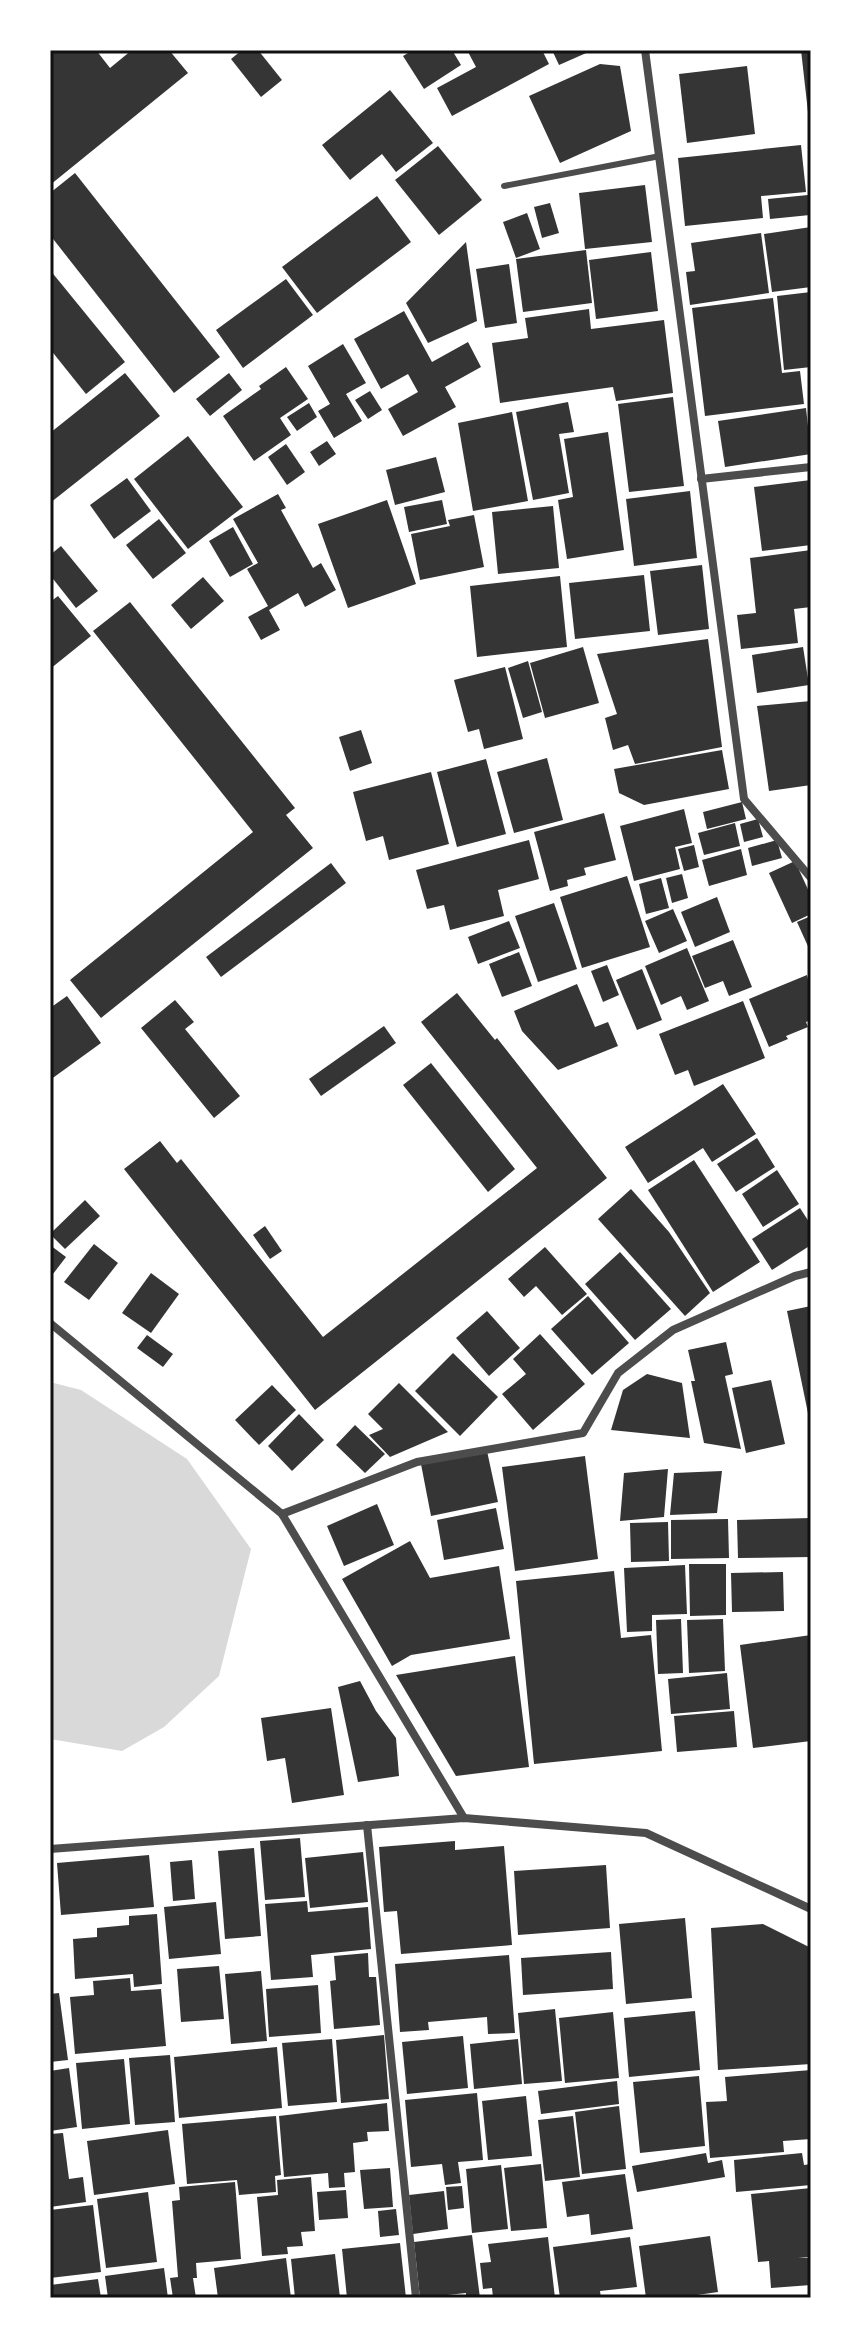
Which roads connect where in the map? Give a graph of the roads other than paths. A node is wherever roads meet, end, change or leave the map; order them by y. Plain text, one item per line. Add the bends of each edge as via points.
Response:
1 (645, 50) edge
2 (660, 156) junction
3 (504, 186) dead end
4 (811, 467) edge
5 (701, 479) junction
6 (811, 878) edge
7 (811, 1272) edge
8 (50, 1323) edge
9 (282, 1514) junction
10 (464, 1818) junction
11 (367, 1825) junction
12 (50, 1849) edge
13 (811, 1909) edge
14 (416, 2298) edge

1 - 2 street
2 - 3 lane
2 - 5 street
4 - 5 street
5 - 6 street via 744,799
7 - 9 street via 673,1330 618,1373 583,1433 417,1462
8 - 9 street
9 - 10 street
10 - 11 street
10 - 13 street via 646,1833
11 - 12 street
11 - 14 street

